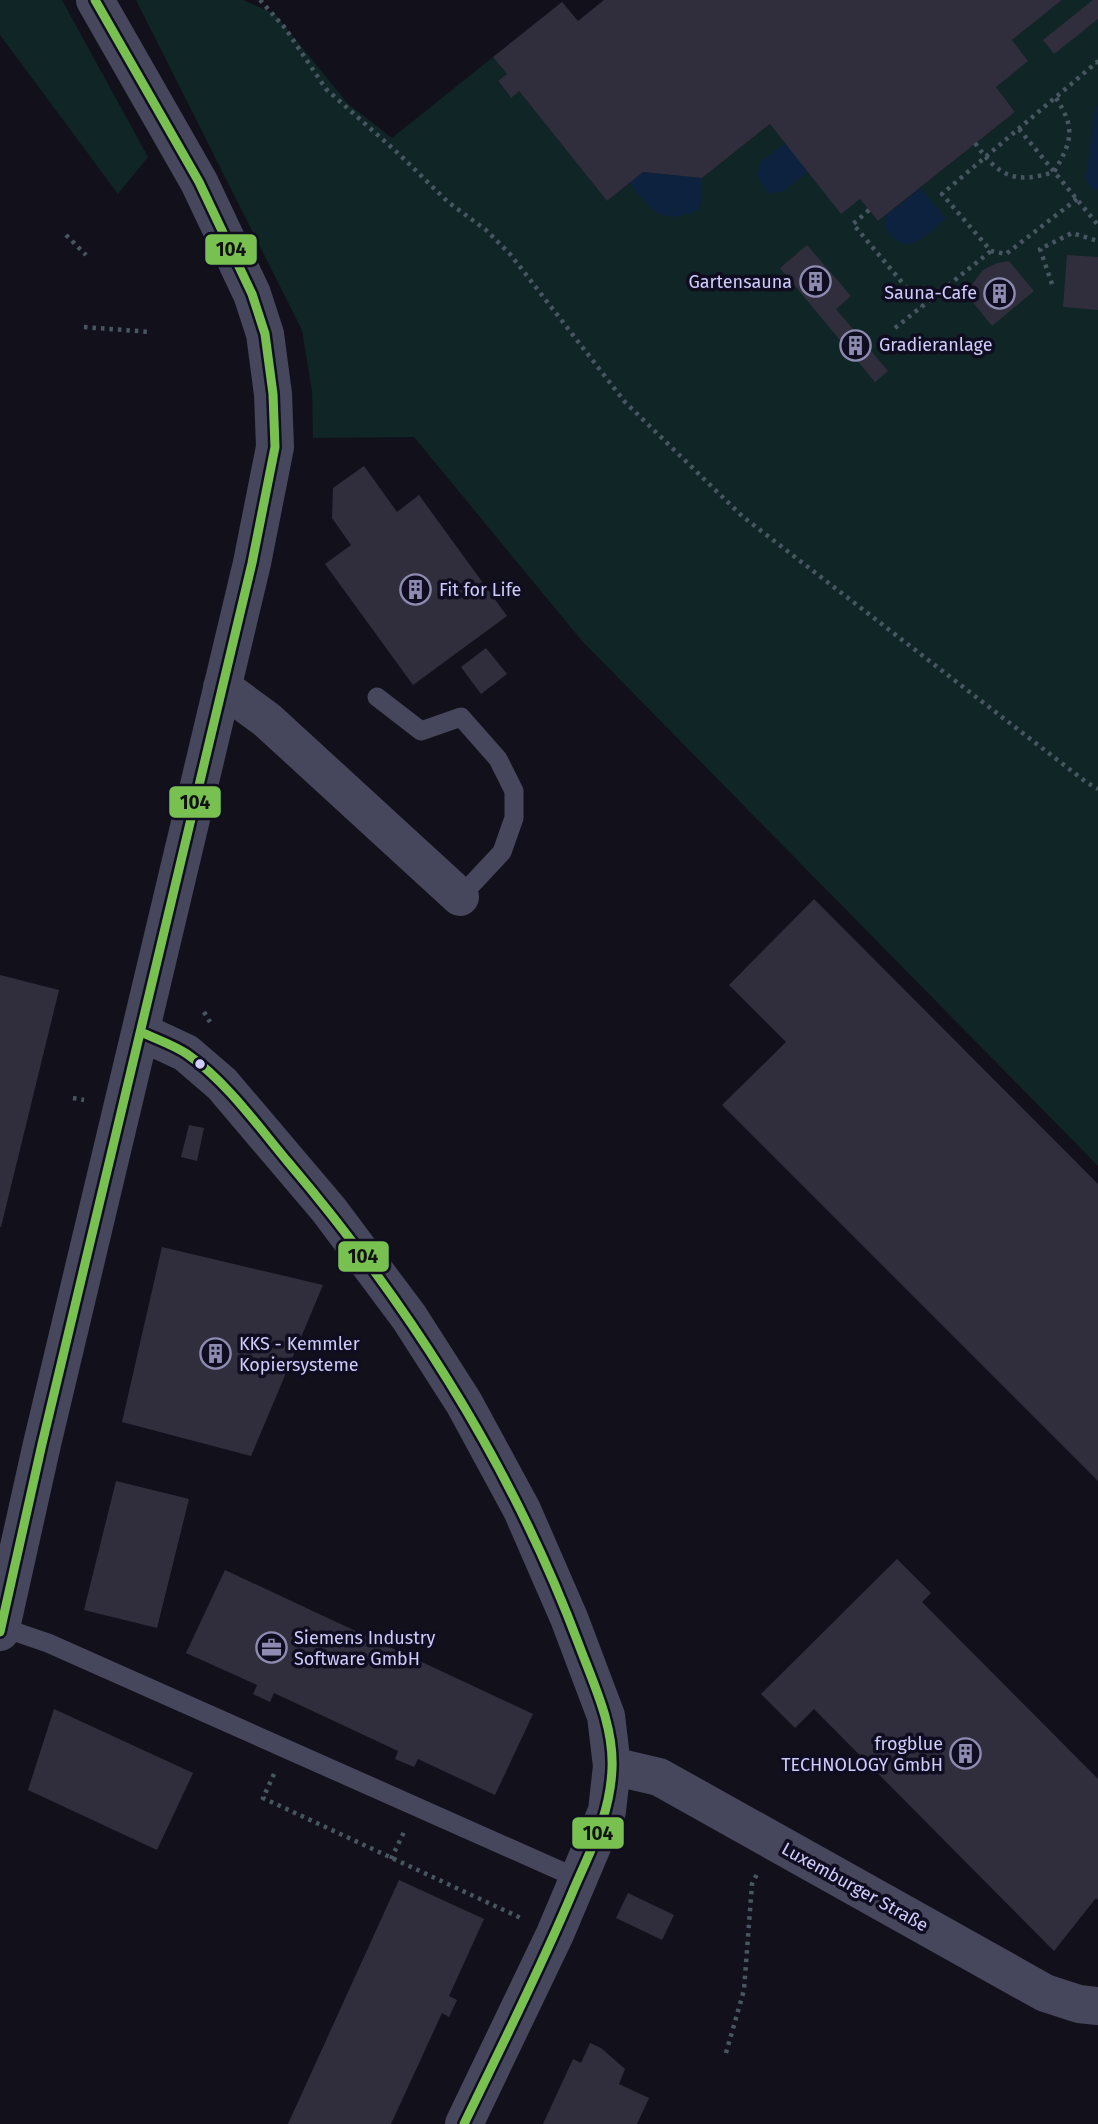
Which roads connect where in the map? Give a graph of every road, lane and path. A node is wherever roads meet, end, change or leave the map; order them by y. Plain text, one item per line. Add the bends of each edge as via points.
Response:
1 (95, 0) edge
2 (260, 0) edge
3 (1098, 64) edge
4 (1056, 98) junction
5 (1019, 129) junction
6 (975, 143) dead end
7 (985, 158) junction
8 (1054, 172) junction
9 (1077, 199) junction
10 (869, 210) dead end
11 (1098, 225) edge
12 (66, 235) dead end
13 (1098, 241) edge
14 (991, 251) junction
15 (86, 255) dead end
16 (1052, 284) dead end
17 (922, 306) junction
18 (84, 327) dead end
19 (895, 328) dead end
20 (151, 332) dead end
21 (222, 687) junction
22 (377, 697) dead end
23 (1098, 789) edge
24 (460, 897) joint
25 (141, 1032) junction
26 (1, 1629) edge
27 (612, 1766) junction
28 (263, 1798) dead end
29 (758, 1872) dead end
30 (579, 1879) junction
31 (555, 1934) junction
32 (1098, 2006) edge
33 (726, 2053) dead end
34 (464, 2124) edge

1 - 21 street via 199,182 252,293 265,334 274,394 275,447
2 - 23 path via 326,89 510,254 625,402 742,516
3 - 4 path
4 - 5 path
4 - 8 path via 1066,114 1068,147
5 - 7 path
5 - 8 path
6 - 7 path
7 - 8 path via 1017,178
7 - 14 path via 942,194
8 - 9 path
9 - 11 path
9 - 14 path via 1006,254
10 - 17 path via 853,224
12 - 15 path
13 - 16 path via 1072,233 1040,248
14 - 17 path
17 - 19 path
18 - 20 path
21 - 24 street via 267,720
21 - 25 street
22 - 24 lane via 421,731 461,717 498,759 514,791 514,818 502,852
25 - 26 street
25 - 27 street via 186,1054 222,1084 329,1210 409,1317 457,1392 522,1510 606,1716
26 - 30 lane via 48,1643
27 - 30 street via 607,1811
27 - 32 street, Luxemburger Straße via 659,1777 1045,1993
28 - 31 path
29 - 33 path via 752,1884 744,1990
30 - 31 street
31 - 34 street

